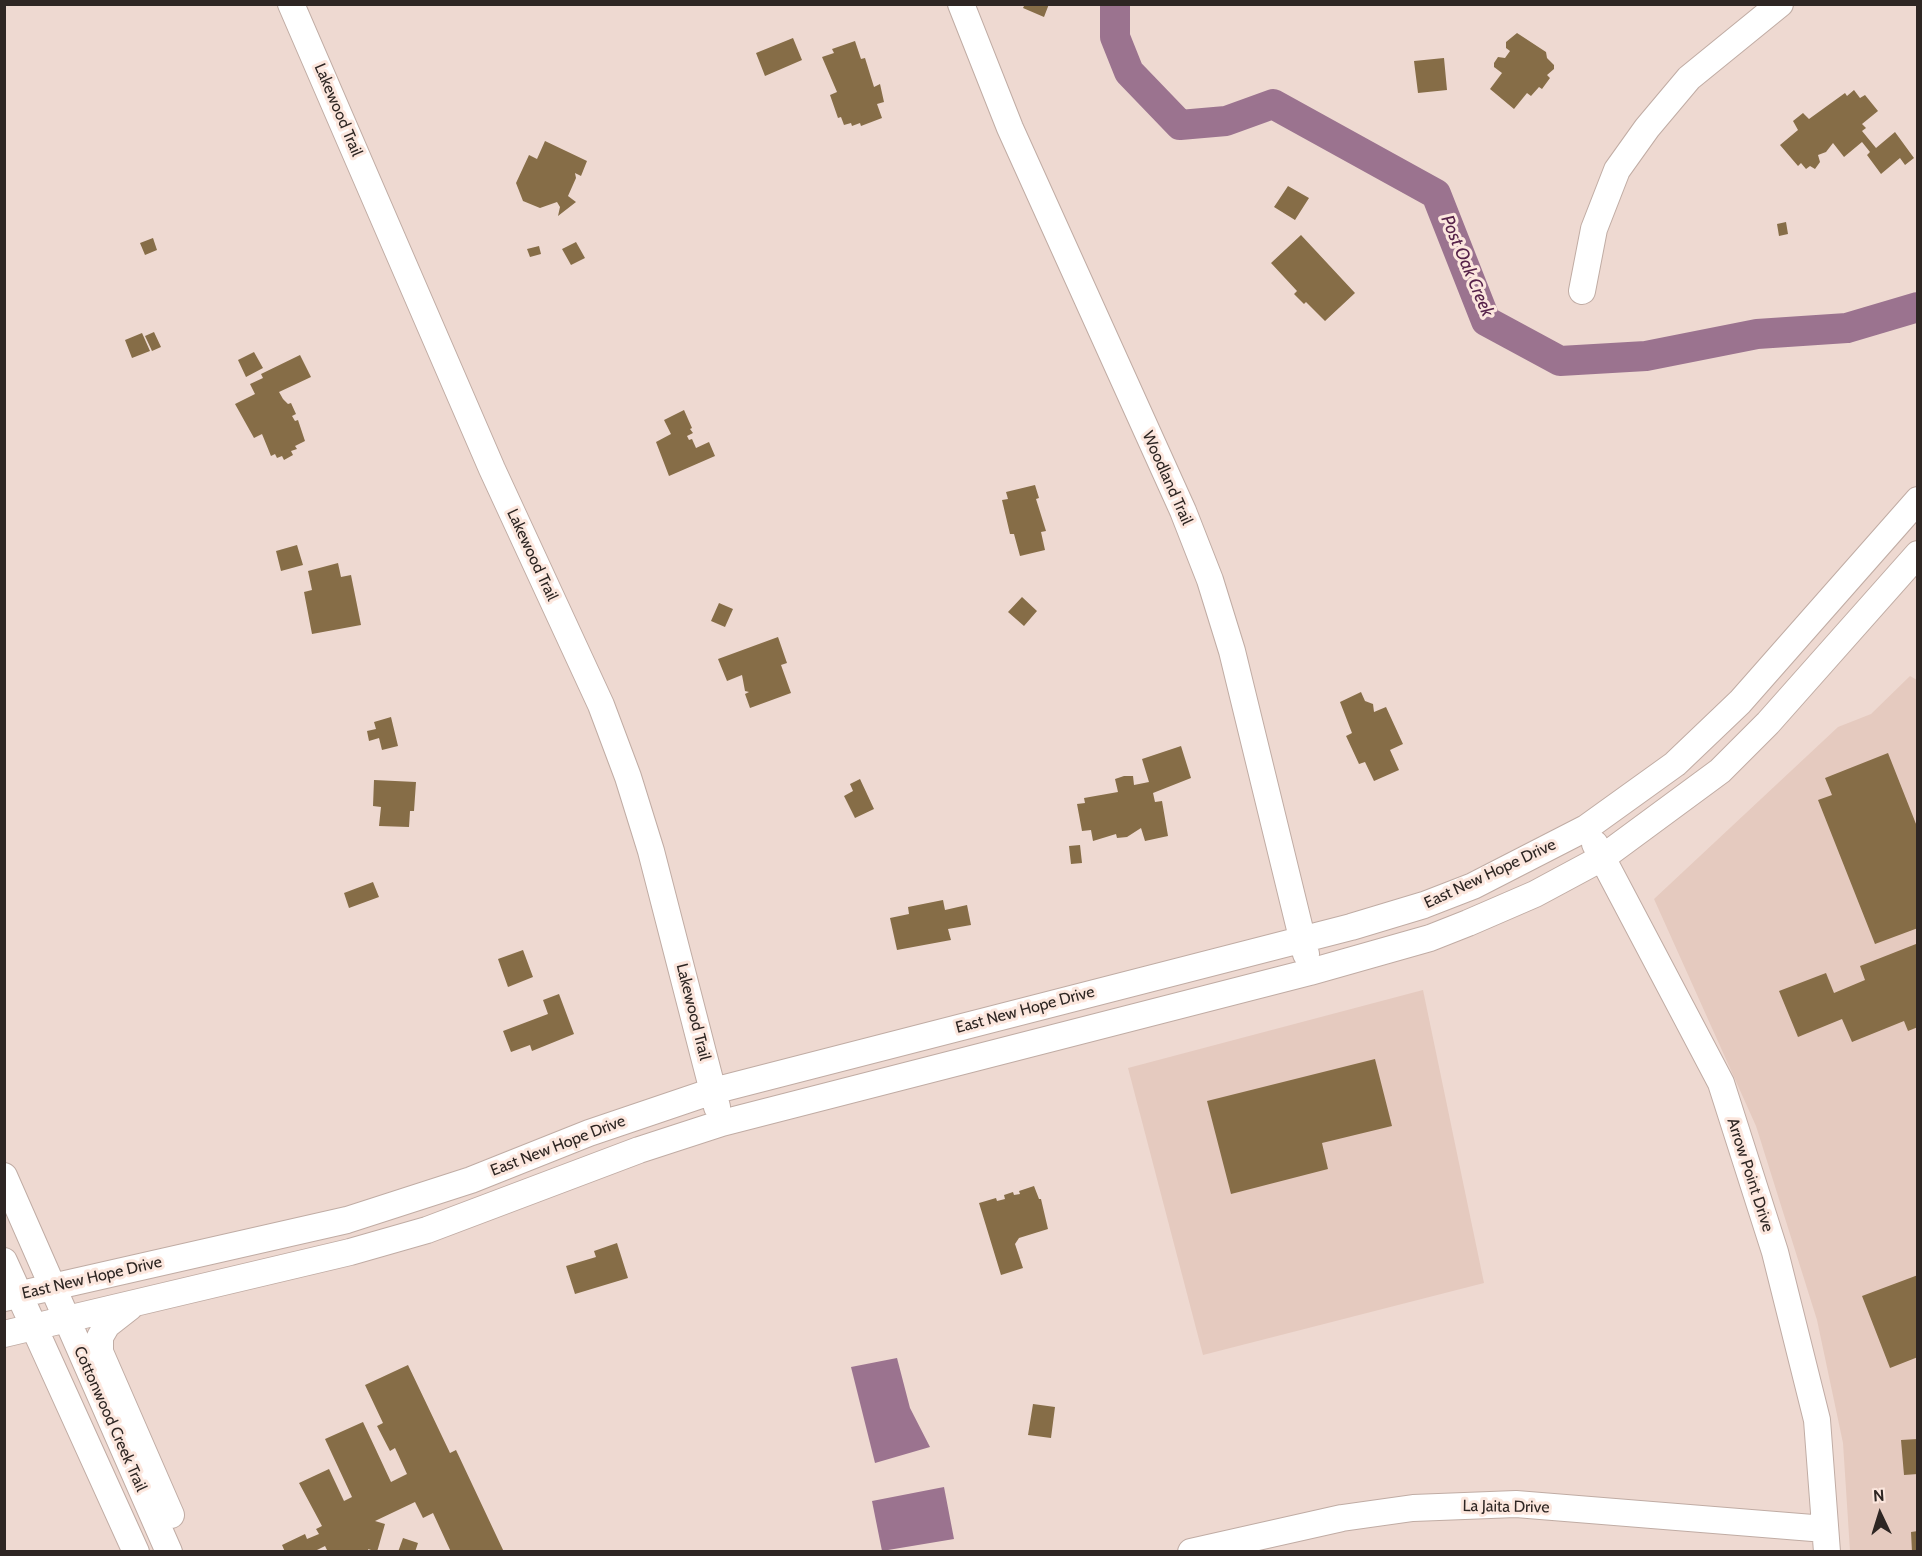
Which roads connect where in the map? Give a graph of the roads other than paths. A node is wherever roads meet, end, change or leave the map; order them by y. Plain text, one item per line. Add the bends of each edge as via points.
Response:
1 (291, 4) edge
2 (961, 4) edge
3 (1780, 4) edge
4 (1582, 291) dead end
5 (1917, 500) edge
6 (1917, 554) edge
7 (1586, 828) junction
8 (1602, 858) junction
9 (1303, 939) junction
10 (1310, 972) junction
11 (713, 1091) junction
12 (722, 1123) junction
13 (4, 1176) edge
14 (4, 1261) edge
15 (50, 1286) junction
16 (12, 1296) edge
17 (134, 1304) junction
18 (66, 1318) junction
19 (33, 1327) junction
20 (4, 1334) edge
21 (1826, 1540) edge
22 (136, 1551) edge
23 (169, 1551) edge
24 (175, 1551) edge
25 (1191, 1551) edge

1 - 11 street, Lakewood Trail via 492,469 601,705 651,851
2 - 9 street, Woodland Trail via 1010,128 1183,511 1210,580 1232,651
3 - 4 street via 1689,78 1617,170 1594,229
5 - 7 street, East New Hope Drive via 1740,702 1675,764
6 - 8 street, East New Hope Drive via 1720,771
7 - 8 street, Arrow Point Drive
7 - 9 street, East New Hope Drive via 1425,905
8 - 10 street, East New Hope Drive via 1535,894 1430,938
8 - 21 street, Arrow Point Drive via 1722,1083 1775,1252 1817,1420
9 - 10 street, Woodland Trail
9 - 11 street, East New Hope Drive
10 - 12 street, East New Hope Drive
11 - 12 street, Lakewood Trail
11 - 15 street, East New Hope Drive via 471,1180 347,1220
12 - 17 street, East New Hope Drive via 427,1230 246,1279
13 - 15 street, Cottonwood Creek Trail
14 - 16 street, Cottonwood Creek Trail
15 - 16 street, East New Hope Drive
15 - 18 street, Cottonwood Creek Trail
16 - 19 street, Cottonwood Creek Trail
17 - 18 street, East New Hope Drive
17 - 24 street via 107,1325 100,1337 100,1352 170,1513
18 - 19 street, East New Hope Drive
18 - 23 street, Cottonwood Creek Trail
19 - 20 street, East New Hope Drive
19 - 22 street, Cottonwood Creek Trail
21 - 25 street, La Jaita Drive via 1516,1504 1413,1508 1342,1518

